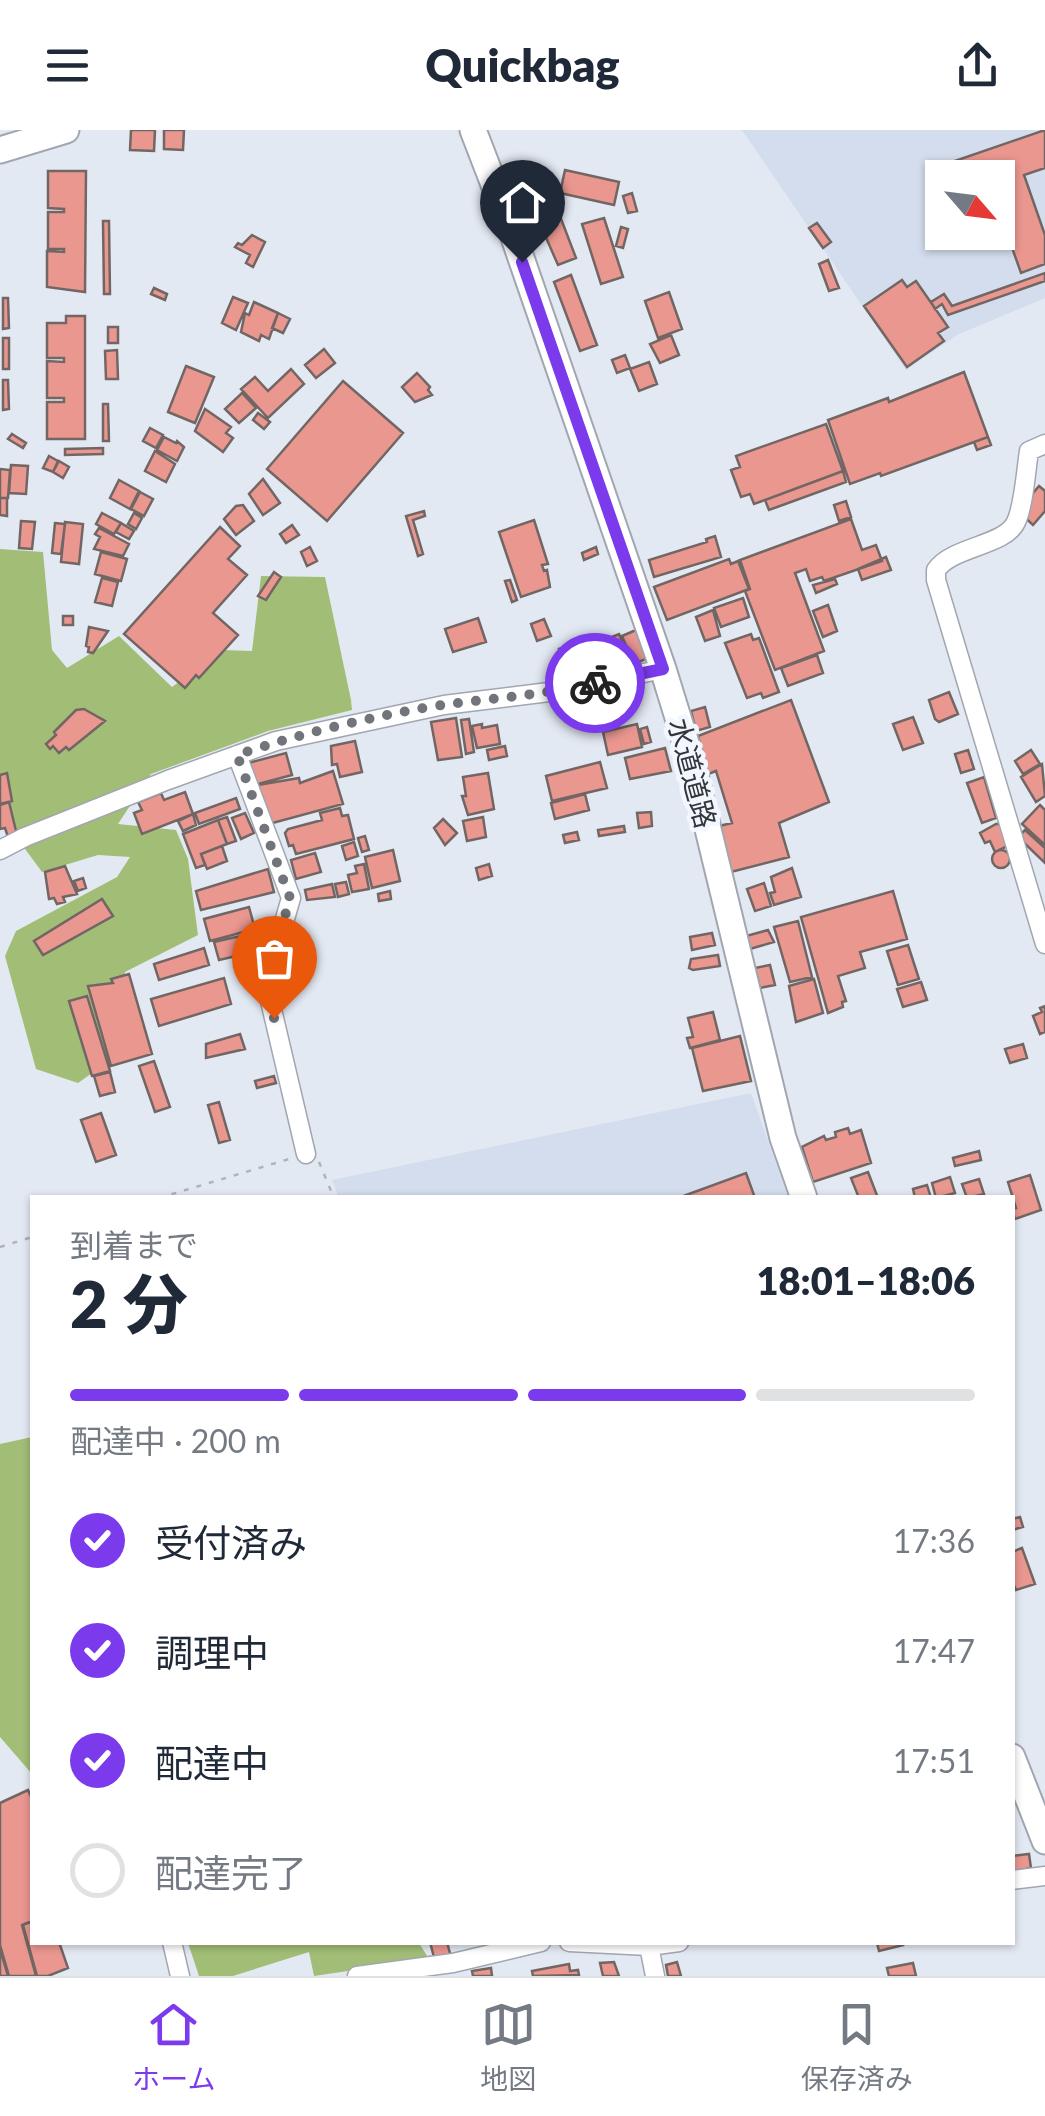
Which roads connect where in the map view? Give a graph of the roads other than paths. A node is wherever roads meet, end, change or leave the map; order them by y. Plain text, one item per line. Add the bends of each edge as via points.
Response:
1 (66, 130) edge
2 (473, 130) edge
3 (0, 150) edge
4 (1045, 444) edge
5 (663, 669) junction
6 (237, 755) junction
7 (0, 850) edge
8 (1045, 944) edge
9 (306, 1154) road end
10 (803, 1195) edge
11 (1015, 1766) edge
12 (1045, 1842) edge
13 (1045, 1876) edge
14 (1015, 1880) edge
15 (173, 1945) edge
16 (528, 1945) edge
17 (629, 1945) edge
18 (656, 1945) edge
19 (649, 1946) junction
20 (180, 1976) edge
21 (358, 1976) edge
22 (655, 1976) edge

1 - 3 street
2 - 5 street, 水道道路
4 - 8 street via 1029,450 1016,522 1008,532 945,560 936,580
5 - 6 street via 444,705
5 - 10 street, 水道道路
6 - 7 street
6 - 9 street via 290,898 266,984
11 - 12 street
13 - 14 street
15 - 20 street
16 - 21 street
17 - 19 street
18 - 19 street
19 - 22 street

